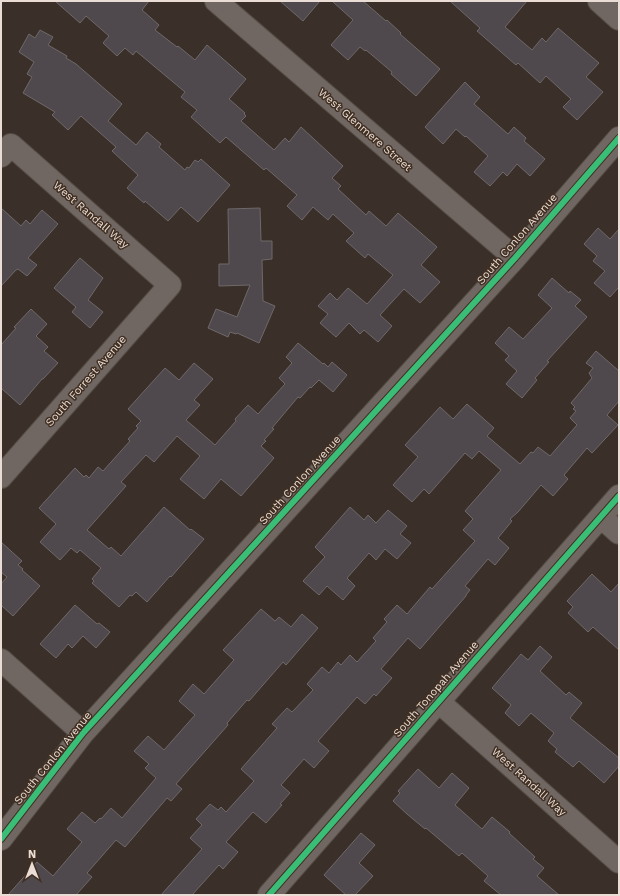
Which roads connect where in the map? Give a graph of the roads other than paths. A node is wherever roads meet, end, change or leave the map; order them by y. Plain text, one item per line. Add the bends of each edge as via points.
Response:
1 (216, 1) edge
2 (599, 1) edge
3 (619, 19) edge
4 (619, 138) edge
5 (6, 150) edge
6 (515, 258) junction
7 (170, 285) joint
8 (1, 477) edge
9 (619, 496) edge
10 (601, 516) junction
11 (619, 533) edge
12 (1, 660) edge
13 (439, 702) junction
14 (83, 733) junction
15 (1, 839) edge
16 (619, 862) edge
17 (271, 894) edge

1 - 6 street, West Glenmere Street
2 - 3 street
4 - 6 street, South Conlon Avenue
5 - 7 street, West Randall Way
6 - 14 street, South Conlon Avenue
7 - 8 street, South Forrest Avenue
9 - 10 street, South Tonopah Avenue
10 - 11 street
10 - 13 street, South Tonopah Avenue
12 - 14 street
13 - 16 street, West Randall Way
13 - 17 street, South Tonopah Avenue
14 - 15 street, South Conlon Avenue

